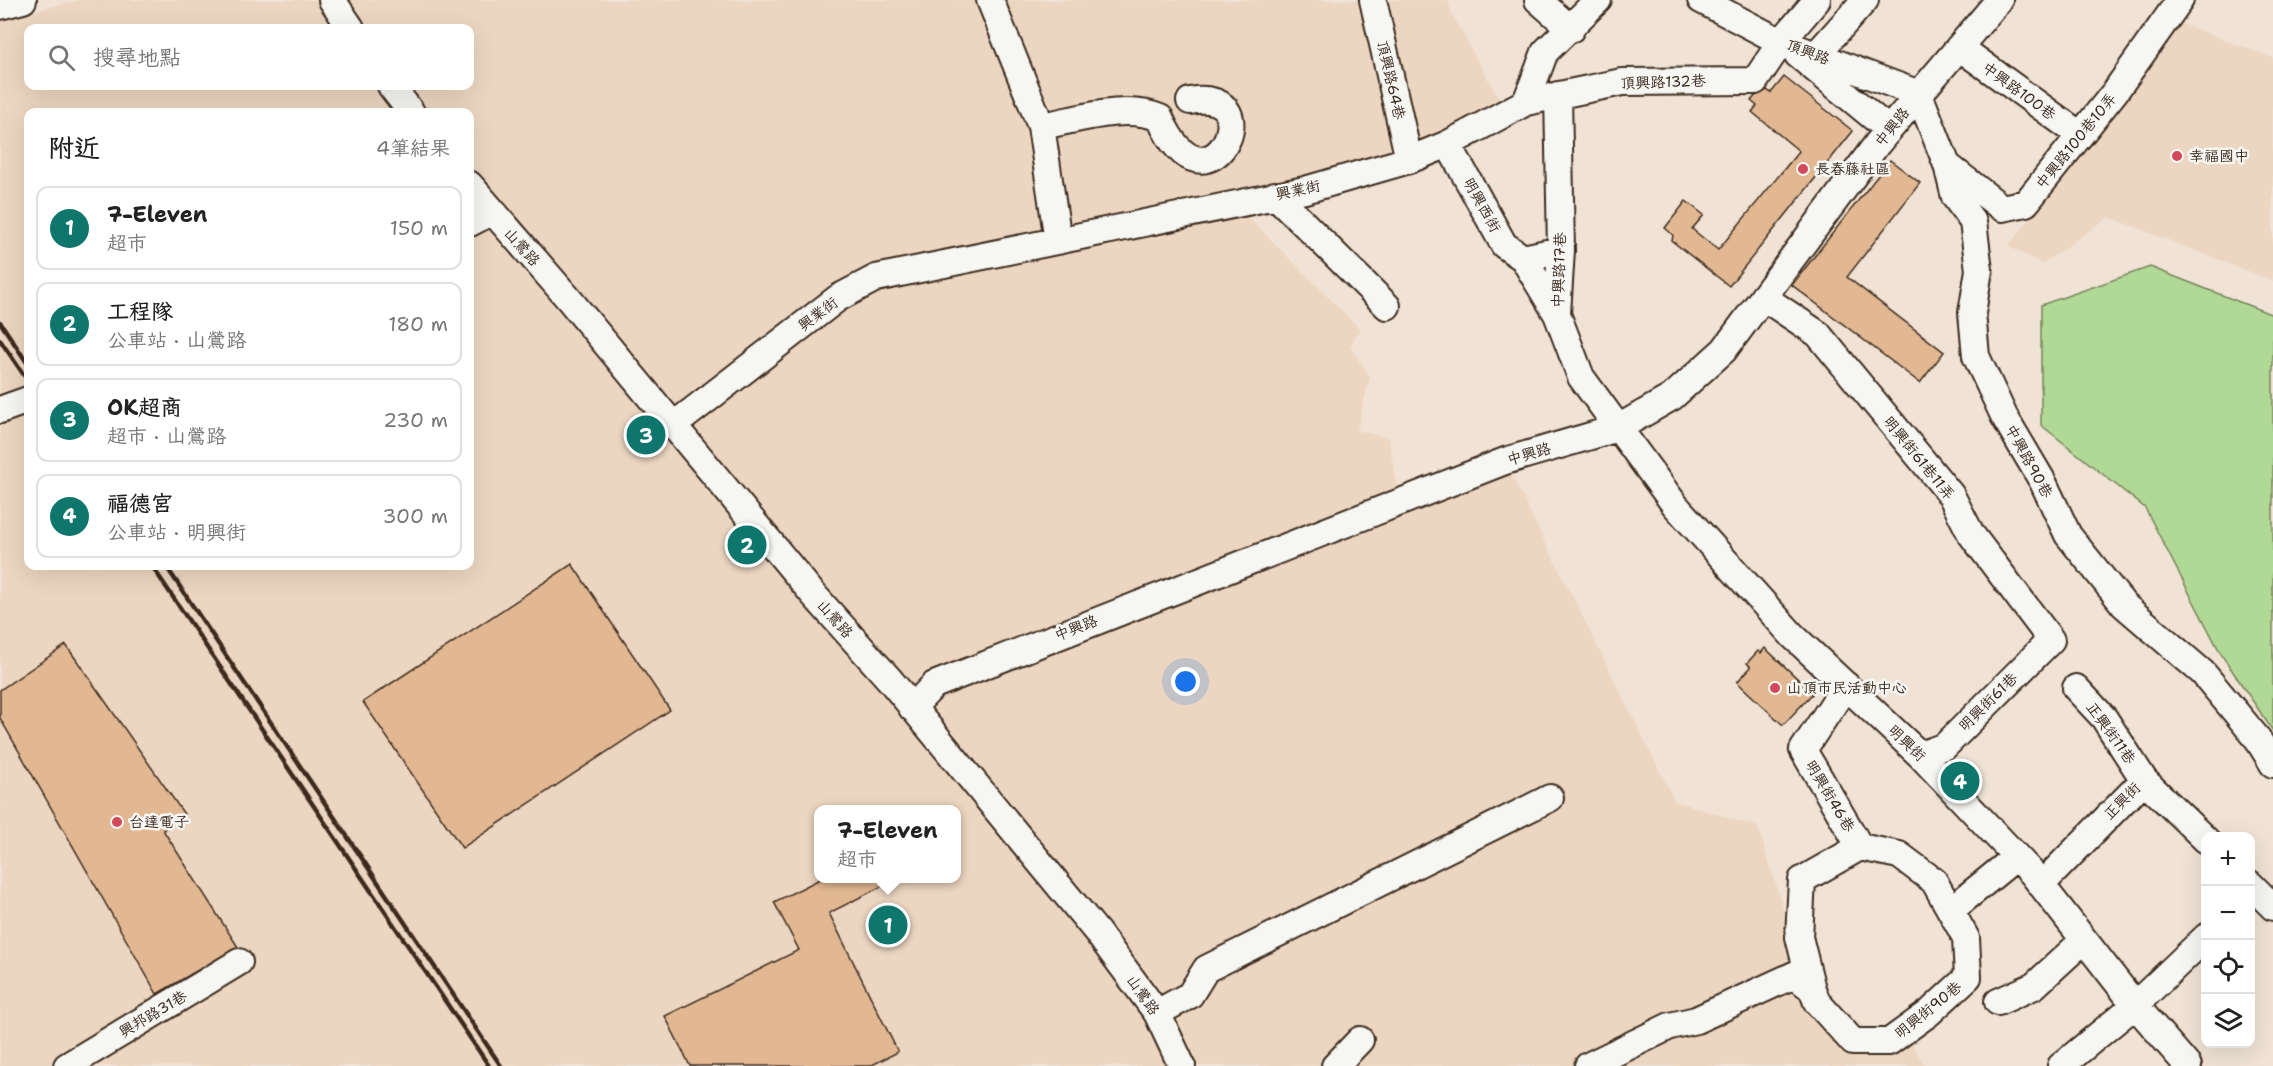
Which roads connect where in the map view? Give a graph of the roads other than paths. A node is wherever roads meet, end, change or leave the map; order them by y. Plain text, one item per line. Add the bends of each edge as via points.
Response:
1 (23, 0) edge
2 (332, 0) edge
3 (990, 0) edge
4 (1373, 0) edge
5 (1538, 0) edge
6 (1598, 0) edge
7 (1817, 0) edge
8 (1865, 0) edge
9 (1999, 0) edge
10 (2180, 0) edge
11 (1708, 2) edge
12 (0, 6) edge
13 (348, 24) edge
14 (1570, 29) junction
15 (1781, 42) junction
16 (1959, 46) junction
17 (1816, 55) junction
18 (394, 90) edge
19 (1919, 94) junction
20 (1558, 95) junction
21 (1190, 101) dead end
22 (1526, 102) junction
23 (408, 108) edge
24 (1041, 126) junction
25 (1889, 130) junction
26 (2080, 135) junction
27 (1448, 144) junction
28 (1409, 160) junction
29 (1947, 165) junction
30 (1275, 195) junction
31 (474, 198) edge
32 (480, 218) edge
33 (1058, 241) junction
34 (1561, 250) junction
35 (1523, 258) junction
36 (1763, 297) junction
37 (1387, 306) dead end
38 (1557, 314) junction
39 (24, 401) edge
40 (0, 410) edge
41 (674, 425) junction
42 (1618, 428) junction
43 (2051, 640) joint
44 (1846, 685) junction
45 (2076, 688) dead end
46 (912, 708) junction
47 (1920, 755) junction
48 (2273, 764) edge
49 (2144, 780) junction
50 (1550, 798) dead end
51 (2201, 836) edge
52 (1860, 847) junction
53 (2016, 857) junction
54 (2041, 885) junction
55 (2255, 890) edge
56 (2273, 908) edge
57 (1951, 910) junction
58 (2084, 940) junction
59 (2202, 940) edge
60 (238, 962) dead end
61 (1812, 989) junction
62 (1998, 1002) dead end
63 (2135, 1005) junction
64 (1157, 1013) junction
65 (1360, 1040) dead end
66 (67, 1066) edge
67 (1182, 1066) edge
68 (1335, 1066) edge
69 (1588, 1066) edge
70 (2061, 1066) edge
71 (2188, 1066) edge

1 - 12 street
2 - 13 street
3 - 24 street
4 - 28 street, 頂興路64巷
5 - 14 street
6 - 14 street
7 - 15 street
8 - 17 street
9 - 16 street, 中興路
10 - 26 street, 中興路100巷10弄
11 - 15 street, 頂興路
14 - 22 street via 1545,52
15 - 17 street, 頂興路
15 - 20 street, 頂興路132巷 via 1755,81 1622,82
15 - 25 street
16 - 19 street, 中興路
16 - 26 street, 中興路100巷
17 - 19 street, 頂興路
18 - 23 street
19 - 25 street, 中興路
19 - 29 street, 中興路90巷
20 - 22 street, 頂興路132巷
20 - 34 street, 中興路17巷
21 - 24 street via 1224,106 1229,116 1227,144 1215,157 1203,159 1183,154 1169,139 1160,118 1146,112 1108,114
22 - 27 street, 興業街
24 - 33 street
25 - 36 street, 中興路
26 - 29 street, 中興路100巷10弄 via 2026,203 2018,205 2002,208
27 - 28 street, 興業街
27 - 35 street, 明興西街 via 1504,245
28 - 30 street, 興業街
29 - 48 street, 中興路90巷 via 1955,197 1973,222 1979,270 1972,313 1976,356 2068,535 2124,605 2203,673 2257,738
30 - 33 street, 興業街
30 - 37 street
31 - 32 street, 山鶯路
32 - 41 street, 山鶯路 via 568,298
33 - 41 street, 興業街 via 876,278 838,298
34 - 35 street
34 - 38 street, 中興路17巷
35 - 38 street, 明興西街
36 - 42 street, 中興路 via 1724,350 1689,382 1672,397
36 - 43 street, 明興街61巷11弄 via 1818,334 1951,495 1971,534
38 - 42 street, 中興路17巷 via 1581,377
39 - 40 street
41 - 46 street, 山鶯路
42 - 44 street, 明興街 via 1675,505 1794,636
42 - 46 street, 中興路 via 1505,461 1047,639 934,685
43 - 47 street, 明興街61巷 via 1945,746
44 - 47 street, 明興街
44 - 52 street, 明興街46巷 via 1803,750
45 - 49 street, 正興街11巷 via 2104,718
46 - 64 street, 山鶯路 via 1097,932
47 - 53 street, 明興街
49 - 51 street, 正興街
49 - 54 street, 正興街
50 - 64 street via 1206,969 1190,995
52 - 57 street, 明興街90巷 via 1899,855 1934,881
52 - 61 street via 1802,880 1799,937
53 - 54 street, 明興街
53 - 57 street
54 - 58 street, 明興街
55 - 56 street
57 - 61 street, 明興街90巷 via 1966,938 1968,977 1929,1013 1889,1042 1853,1042 1817,1002
58 - 62 street via 2034,986
58 - 63 street, 明興街
59 - 63 street
60 - 66 street, 興邦路31巷
61 - 69 street via 1794,975 1696,1020 1670,1026
63 - 70 street
63 - 71 street, 明興街
64 - 67 street, 山鶯路
65 - 68 street

